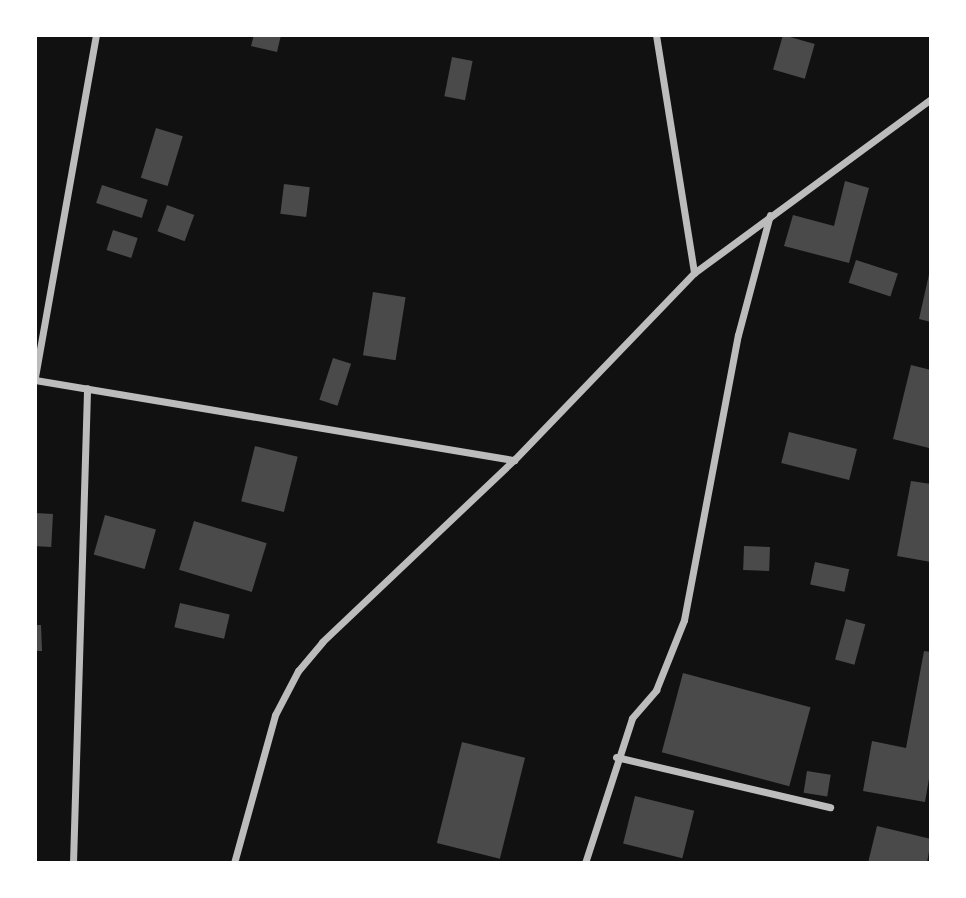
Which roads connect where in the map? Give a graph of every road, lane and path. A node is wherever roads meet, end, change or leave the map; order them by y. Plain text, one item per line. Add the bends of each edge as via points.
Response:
1 (96, 35) edge
2 (656, 35) edge
3 (931, 99) edge
4 (770, 215) junction
5 (694, 273) junction
6 (35, 379) edge
7 (87, 388) junction
8 (514, 460) junction
9 (616, 757) junction
10 (830, 807) dead end
11 (73, 863) edge
12 (234, 863) edge
13 (585, 863) edge

1 - 6 street
2 - 5 street
3 - 4 street
4 - 5 street
4 - 9 street via 738,335 684,620 670,664 656,690 632,718
5 - 8 street
6 - 7 street
7 - 8 street
7 - 11 street
8 - 12 street via 322,642 298,671 275,715
9 - 10 street
9 - 13 street

